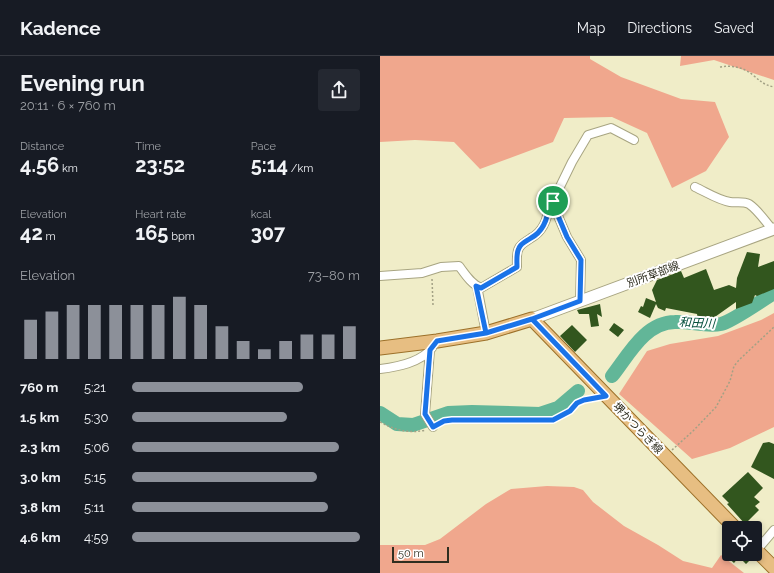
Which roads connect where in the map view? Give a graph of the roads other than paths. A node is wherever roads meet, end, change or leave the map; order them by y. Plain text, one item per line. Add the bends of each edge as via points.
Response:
1 (634, 140) dead end
2 (695, 187) dead end
3 (553, 201) junction
4 (773, 229) edge
5 (380, 276) edge
6 (476, 286) junction
7 (580, 301) junction
8 (532, 319) junction
9 (486, 333) junction
10 (433, 346) junction
11 (380, 348) edge
12 (380, 369) edge
13 (433, 427) road end
14 (728, 521) edge
15 (774, 530) edge
16 (762, 543) edge
17 (762, 556) edge
18 (774, 568) edge

1 - 3 street via 611,128 588,134
2 - 4 street via 722,200 745,202
3 - 6 street via 549,204 548,217 542,229 518,248 517,267 481,288
3 - 7 street via 567,237 581,260
4 - 7 main road, 別所草部線
5 - 6 street via 422,273 441,267 459,266
6 - 9 street
7 - 8 main road, 別所草部線
8 - 9 main road
8 - 14 main road, 堺かつらぎ線
9 - 10 main road
10 - 11 main road
10 - 12 street via 412,362
10 - 13 street via 425,414
15 - 16 street
17 - 18 main road

